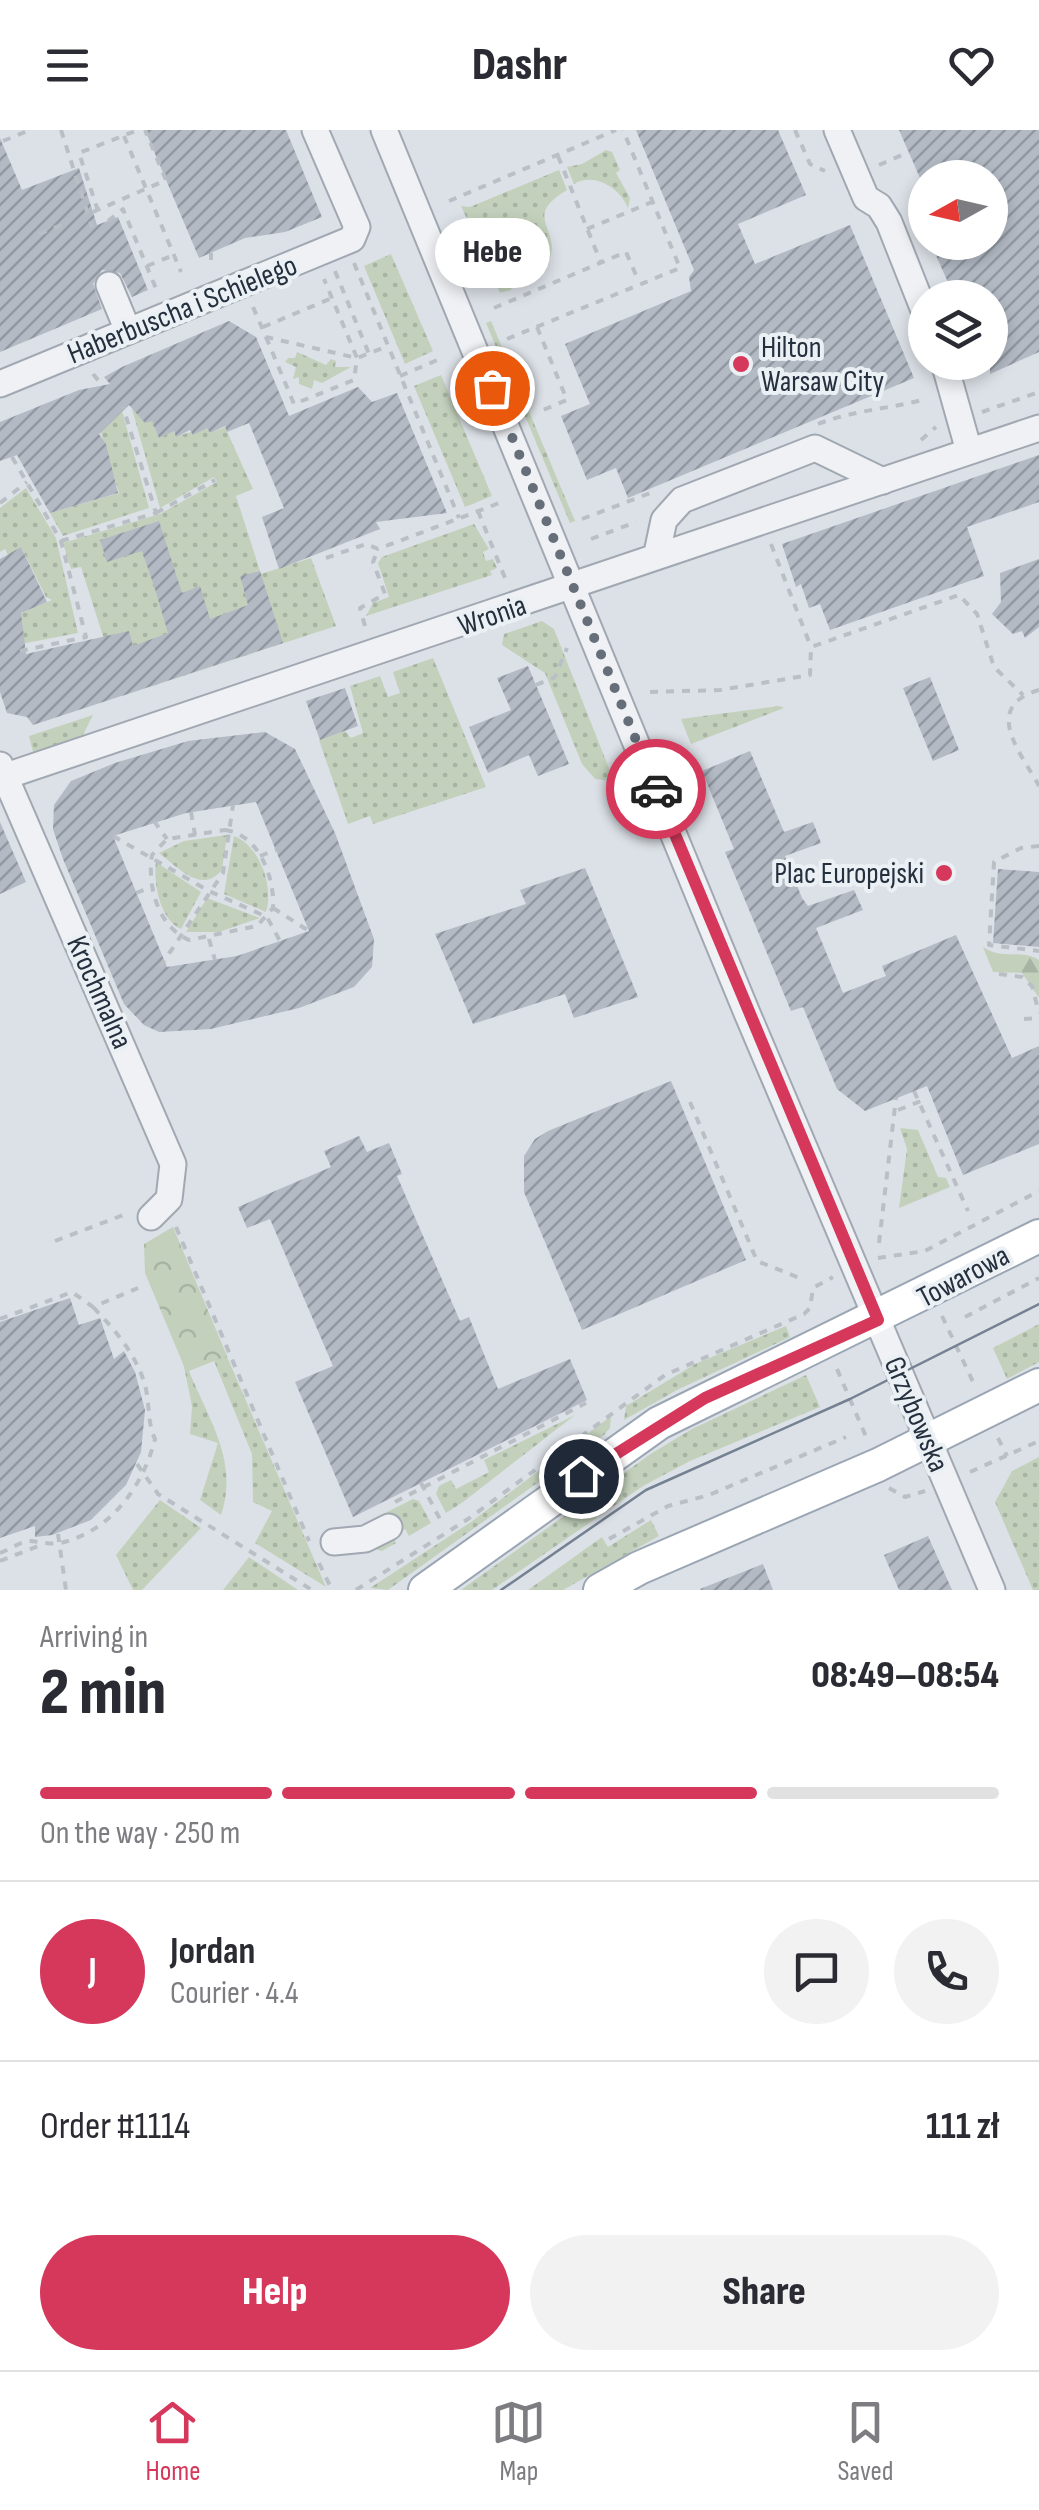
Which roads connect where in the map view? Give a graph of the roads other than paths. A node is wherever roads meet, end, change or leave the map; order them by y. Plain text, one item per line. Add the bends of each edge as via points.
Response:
1 (315, 130) edge
2 (384, 130) edge
3 (836, 130) edge
4 (912, 280) edge
5 (109, 285) dead end
6 (128, 331) junction
7 (949, 380) edge
8 (0, 384) edge
9 (1039, 428) edge
10 (969, 452) junction
11 (883, 481) junction
12 (657, 553) junction
13 (574, 585) junction
14 (2, 773) edge
15 (148, 1211) road end
16 (1039, 1236) edge
17 (878, 1320) junction
18 (1039, 1385) edge
19 (928, 1441) junction
20 (390, 1516) road end
21 (334, 1542) dead end
22 (424, 1590) edge
23 (600, 1590) edge
24 (992, 1590) edge

1 - 6 street, Haberbuscha i Schielego via 356,227 352,239
2 - 13 street, Grzybowska
3 - 4 street via 845,173 879,206
5 - 6 street
6 - 8 street, Haberbuscha i Schielego
7 - 10 street
9 - 10 street, Wronia
10 - 11 street, Wronia
11 - 12 street, Wronia
11 - 12 street via 814,448 682,500 664,520
12 - 13 street, Wronia
13 - 14 street, Wronia
13 - 17 street, Grzybowska
14 - 15 street, Krochmalna via 173,1164 174,1182
16 - 17 main road, Towarowa
17 - 19 street, Grzybowska
17 - 22 main road, Towarowa via 659,1423
18 - 19 main road
19 - 23 main road
19 - 24 street, Grzybowska
20 - 21 street via 365,1538

